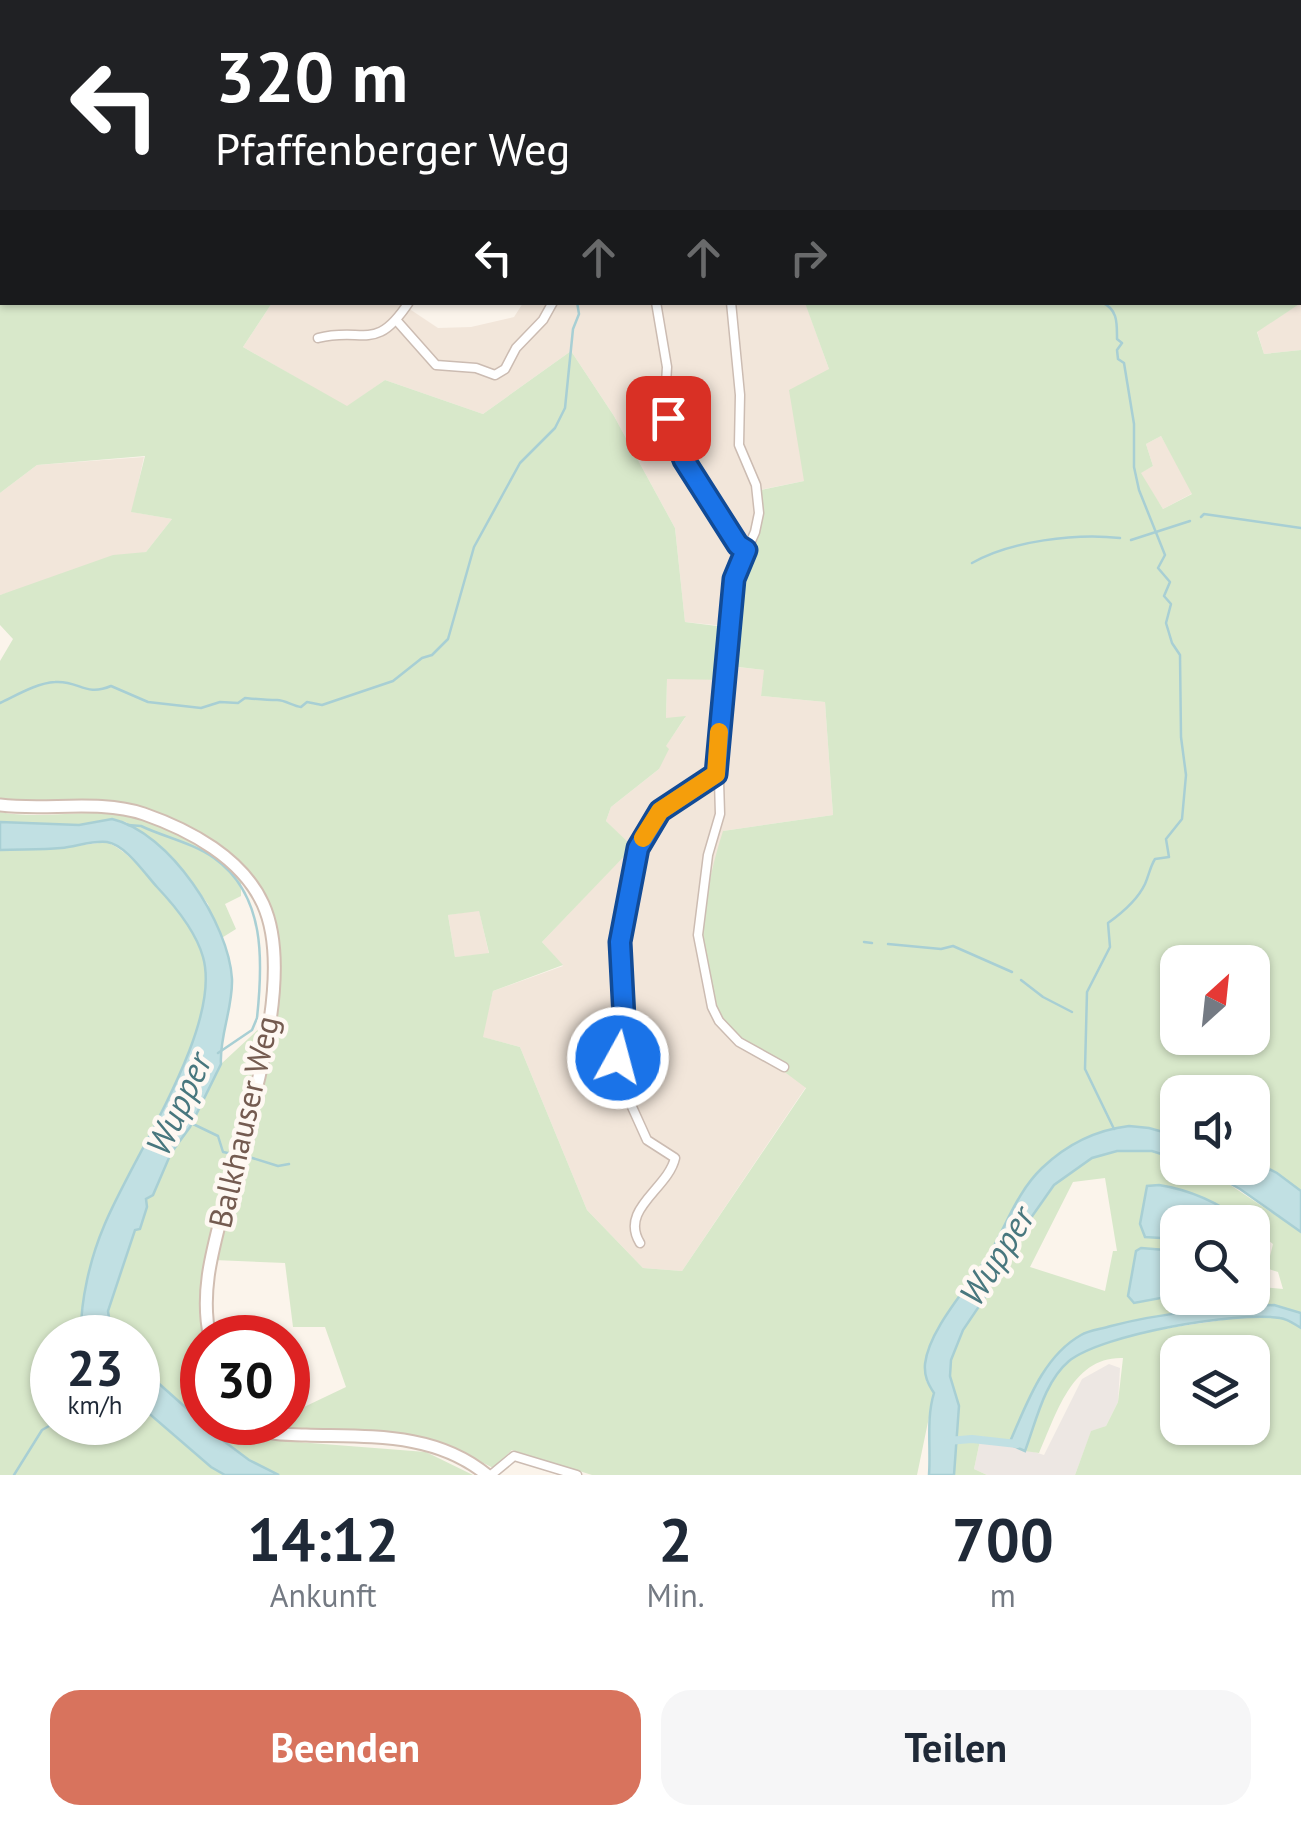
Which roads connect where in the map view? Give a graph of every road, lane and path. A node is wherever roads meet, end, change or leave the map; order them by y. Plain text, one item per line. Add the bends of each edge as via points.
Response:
1 (407, 305) edge
2 (551, 305) edge
3 (657, 305) edge
4 (731, 305) edge
5 (397, 321) junction
6 (318, 338) dead end
7 (746, 550) junction
8 (716, 774) junction
9 (0, 805) edge
10 (784, 1067) dead end
11 (640, 1243) dead end
12 (206, 1315) edge
13 (310, 1435) edge
14 (489, 1475) edge
15 (577, 1475) edge

1 - 5 street
2 - 5 street via 495,375 436,365
3 - 7 street via 668,418 684,460
4 - 7 street via 739,445 760,504
5 - 6 street via 371,336
7 - 8 street via 734,579
8 - 10 street via 720,814 698,934 708,989 729,1033
8 - 11 street via 654,819 638,848 623,924 624,1018 613,1086 628,1098 651,1144 675,1158 660,1188 637,1211
9 - 12 main road, Balkhauser Weg via 147,816 218,851 266,911 271,1020 209,1267
13 - 14 main road via 422,1442 454,1452
14 - 15 street via 514,1456

